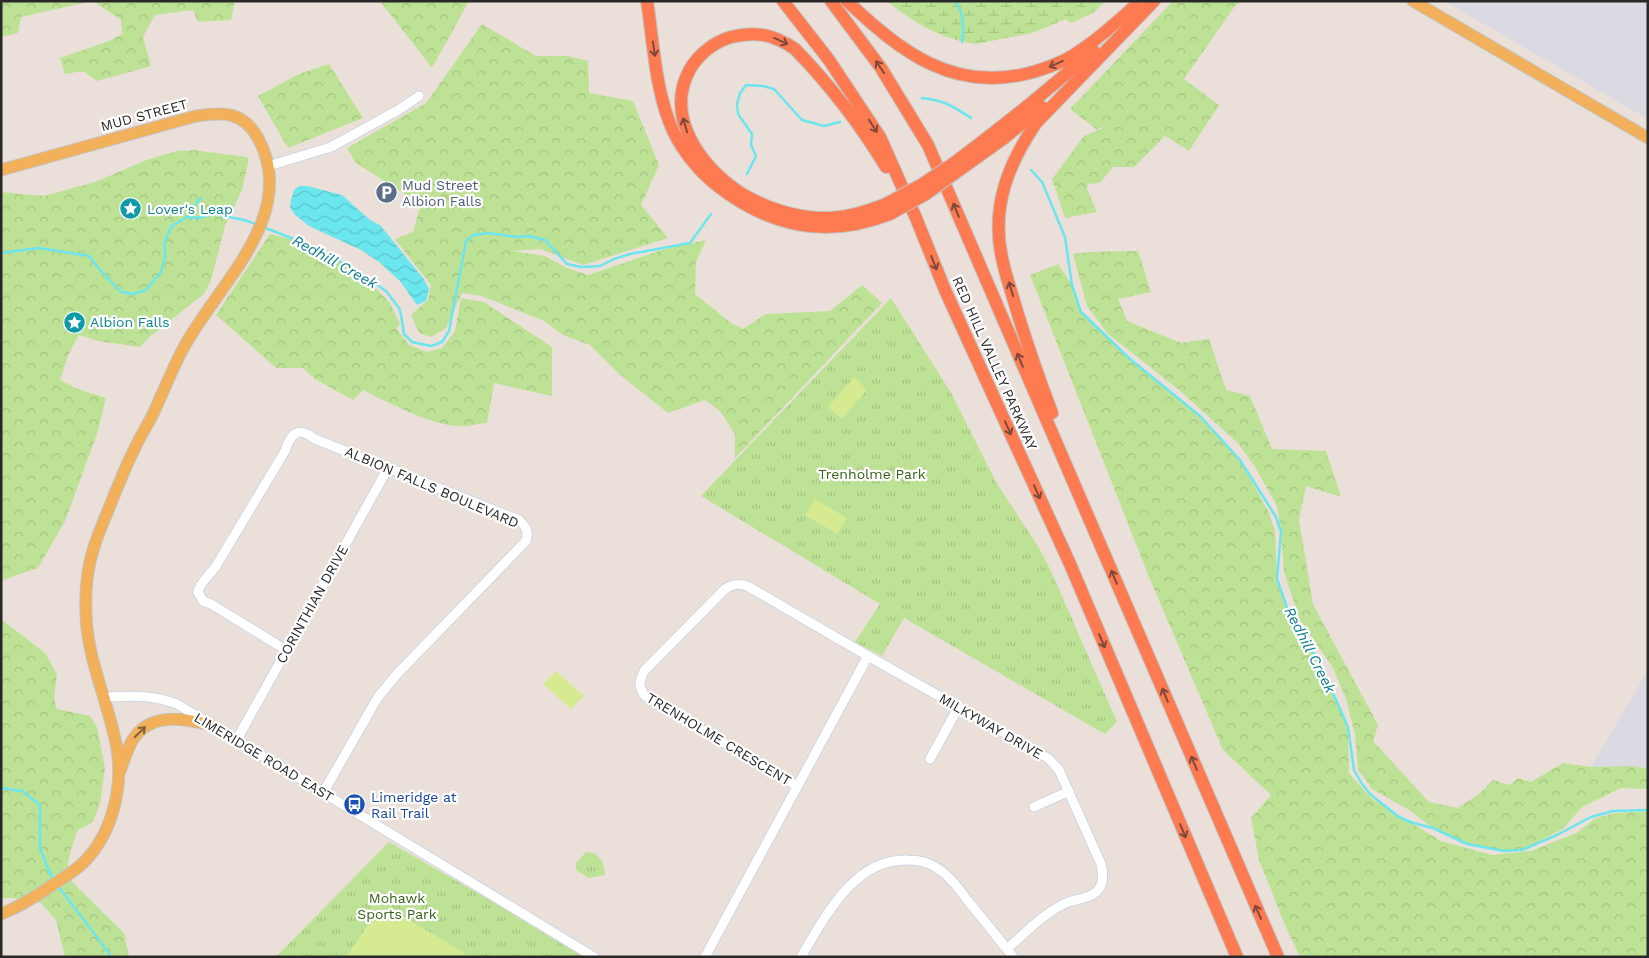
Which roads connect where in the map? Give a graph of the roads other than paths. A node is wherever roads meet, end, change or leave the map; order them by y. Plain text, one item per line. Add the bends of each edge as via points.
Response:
1 (646, 1) edge
2 (783, 1) edge
3 (831, 1) edge
4 (847, 1) edge
5 (1154, 1) edge
6 (1413, 1) edge
7 (1138, 3) edge
8 (1080, 75) junction
9 (419, 96) dead end
10 (1648, 138) edge
11 (268, 166) junction
12 (956, 167) junction
13 (1, 170) edge
14 (888, 209) junction
15 (916, 218) junction
16 (388, 468) junction
17 (1068, 468) junction
18 (286, 650) junction
19 (868, 656) junction
20 (104, 697) junction
21 (959, 706) junction
22 (210, 725) junction
23 (236, 741) junction
24 (930, 759) dead end
25 (118, 774) junction
26 (797, 786) junction
27 (1069, 791) junction
28 (323, 793) junction
29 (1034, 807) dead end
30 (1, 914) edge
31 (1007, 948) junction
32 (594, 957) edge
33 (705, 957) edge
34 (801, 957) edge
35 (1013, 957) edge
36 (1237, 957) edge
37 (1278, 957) edge

1 -> 14 highway via 668,120 676,138 708,178 758,212 794,224 843,226 861,223
2 -> 15 highway, RED HILL VALLEY PARKWAY via 829,60 880,138
17 -> 3 highway, RED HILL VALLEY PARKWAY via 928,145 881,68
7 -> 4 highway via 1081,51 1065,60 1021,75 986,78 942,70 921,59 897,45
5 - 8 highway
6 - 10 main road
7 - 12 highway via 1111,33 1040,97
8 - 12 highway via 1004,138
17 -> 8 highway via 1064,442 1032,360 1001,254 999,217 1007,176 1022,143
9 - 11 street via 331,147
11 - 13 main road, MUD STREET via 253,129 231,114 214,114 196,116
11 - 20 main road, MUD STREET via 269,200 265,217 252,243 185,345 133,450 93,548 87,580 86,614 92,661
12 - 14 highway, bridge via 921,185
14 -> 15 highway via 850,216 810,217 767,206 721,177 702,158 684,125 682,92 694,63 716,43 746,34 773,37 795,48 871,142
15 -> 36 highway, RED HILL VALLEY PARKWAY via 945,290 1070,564
16 - 18 street, CORINTHIAN DRIVE
16 - 18 street, ALBION FALLS BOULEVARD via 308,434 292,435 216,566 199,586 198,592 203,601
16 - 28 street, ALBION FALLS BOULEVARD via 519,520 528,533 526,541 378,697
37 -> 17 highway, RED HILL VALLEY PARKWAY
18 - 23 street, CORINTHIAN DRIVE
19 - 21 street, MILKYWAY DRIVE
19 - 26 street
19 - 26 street, TRENHOLME CRESCENT via 749,586 738,584 725,589 644,671 639,682 645,696
20 - 22 street, LIMERIDGE ROAD EAST via 161,698
20 - 25 main road, MUD STREET via 117,747
21 - 24 street
21 - 27 street, MILKYWAY DRIVE via 1048,759
22 - 23 street, LIMERIDGE ROAD EAST
25 -> 22 main road via 132,740 152,722 177,719
23 - 28 street, LIMERIDGE ROAD EAST
25 - 30 main road via 118,790 110,818 102,838 87,858 29,900
26 - 33 street
27 - 29 street
27 - 31 street, MILKYWAY DRIVE via 1101,864 1104,877 1100,888 1092,896 1066,903 1050,912
28 - 32 street, LIMERIDGE ROAD EAST
31 - 34 street via 951,879 936,867 917,860 897,860 877,865 843,892
31 - 35 street

